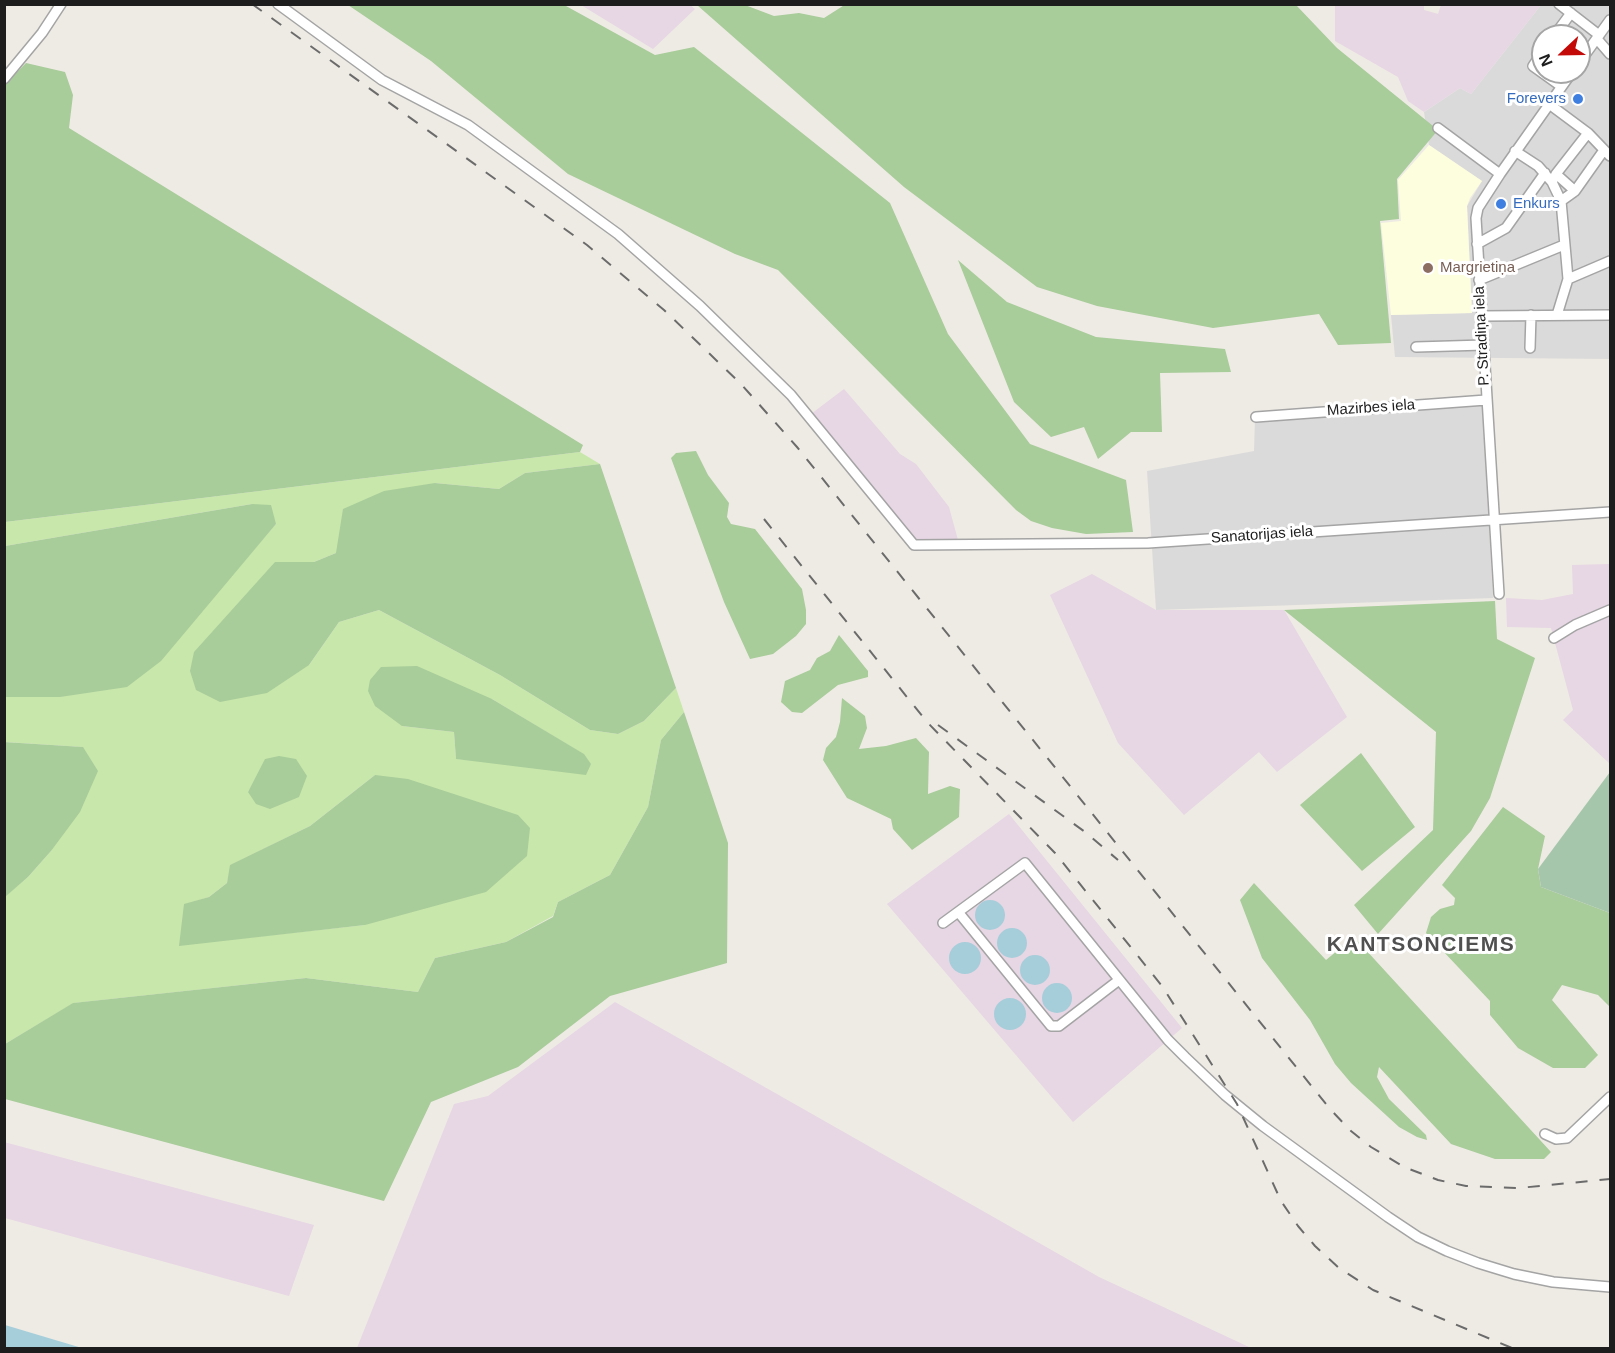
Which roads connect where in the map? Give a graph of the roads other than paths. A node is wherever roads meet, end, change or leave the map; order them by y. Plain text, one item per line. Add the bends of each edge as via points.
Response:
1 (62, 4) edge
2 (278, 4) edge
3 (1560, 4) edge
4 (1571, 13) junction
5 (1611, 20) edge
6 (1563, 24) edge
7 (1598, 37) junction
8 (1591, 47) edge
9 (1611, 54) edge
10 (4, 79) edge
11 (1558, 84) edge
12 (1561, 86) joint
13 (1549, 104) junction
14 (1438, 128) dead end
15 (1588, 133) junction
16 (1515, 151) junction
17 (1607, 153) edge
18 (1545, 173) junction
19 (1500, 174) junction
20 (1554, 178) junction
21 (1575, 191) junction
22 (1561, 201) junction
23 (1477, 244) junction
24 (1564, 245) junction
25 (1611, 261) edge
26 (1568, 279) junction
27 (1479, 280) junction
28 (1532, 315) junction
29 (1557, 315) junction
30 (1611, 315) edge
31 (1482, 316) junction
32 (1484, 345) junction
33 (1416, 346) dead end
34 (1530, 348) dead end
35 (1486, 400) junction
36 (1256, 417) dead end
37 (1611, 512) edge
38 (1495, 519) junction
39 (1499, 594) dead end
40 (1611, 610) edge
41 (1554, 638) dead end
42 (959, 913) junction
43 (944, 923) dead end
44 (1119, 980) junction
45 (1611, 1097) edge
46 (1545, 1134) dead end
47 (1611, 1287) edge

1 - 10 street
2 - 38 street, Sanatorijas iela via 382,80 468,125 618,234 791,394 914,545 1148,543
3 - 4 street
4 - 6 street
4 - 7 street
5 - 7 street
7 - 8 street
7 - 9 street
11 - 12 street
12 - 13 street, P. Stradiņa iela
13 - 15 street
13 - 16 street, P. Stradiņa iela
14 - 19 street
15 - 17 street
15 - 20 street
16 - 18 street
16 - 19 street, P. Stradiņa iela
17 - 21 street
18 - 20 street
18 - 23 street via 1506,228
19 - 23 street, P. Stradiņa iela via 1479,207
20 - 21 street
20 - 22 street
21 - 22 street
22 - 24 street
23 - 27 street, P. Stradiņa iela
24 - 26 street
24 - 27 street
25 - 26 street
26 - 29 street
27 - 31 street, P. Stradiņa iela
28 - 29 street
28 - 31 street
28 - 34 street
29 - 30 street
31 - 32 street, P. Stradiņa iela
32 - 33 street
32 - 35 street, P. Stradiņa iela
35 - 36 street, Mazirbes iela
35 - 38 street, P. Stradiņa iela
37 - 38 street, Sanatorijas iela
38 - 39 street, P. Stradiņa iela
40 - 41 street
42 - 43 street
42 - 44 street via 1051,1026 1059,1026
42 - 44 street via 1025,863
44 - 47 street via 1171,1043 1225,1095 1418,1237 1514,1274
45 - 46 street via 1567,1138

